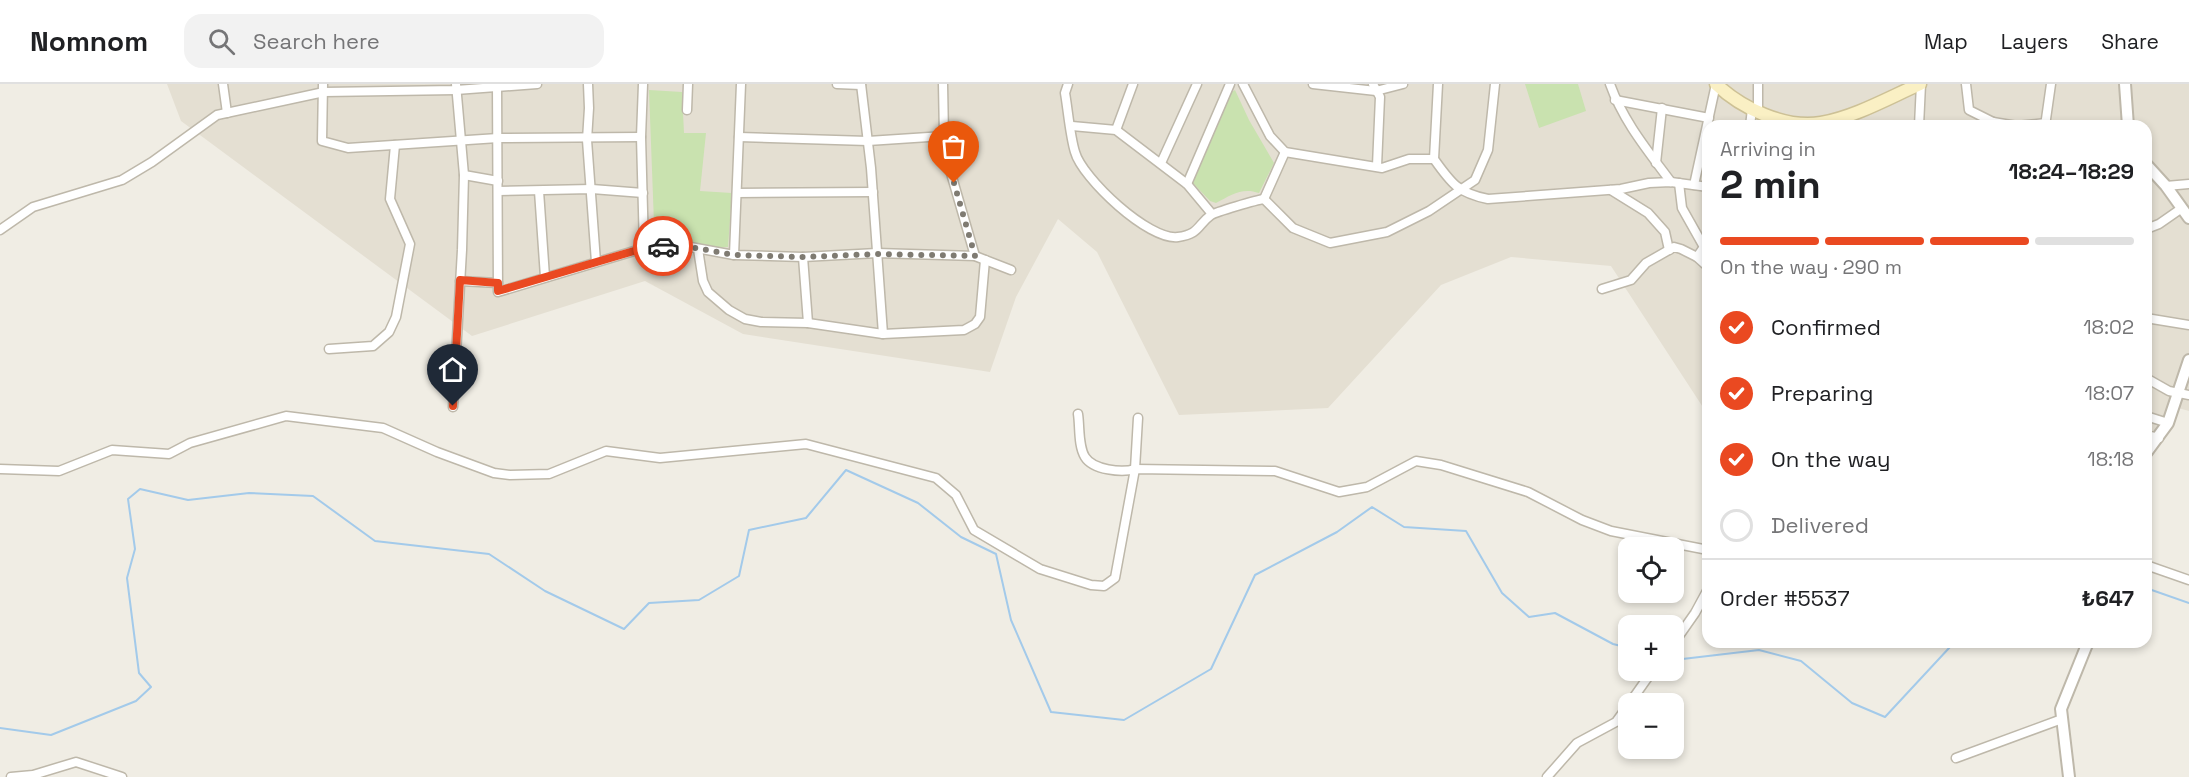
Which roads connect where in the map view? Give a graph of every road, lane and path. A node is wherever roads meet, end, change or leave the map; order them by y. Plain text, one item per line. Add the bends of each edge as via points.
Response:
1 (223, 84) edge
2 (537, 84) edge
3 (588, 84) edge
4 (643, 84) edge
5 (688, 84) edge
6 (741, 84) edge
7 (837, 84) edge
8 (861, 84) edge
9 (943, 84) edge
10 (1068, 84) edge
11 (1133, 84) edge
12 (1197, 84) edge
13 (1230, 84) edge
14 (1235, 84) edge
15 (1313, 84) edge
16 (1403, 84) edge
17 (1438, 84) edge
18 (1495, 84) edge
19 (1610, 84) edge
20 (1758, 84) edge
21 (1920, 84) edge
22 (1966, 84) edge
23 (2051, 84) edge
24 (2126, 84) edge
25 (497, 85) edge
26 (1244, 85) edge
27 (1722, 86) edge
28 (456, 87) edge
29 (1374, 87) edge
30 (323, 88) edge
31 (1615, 100) junction
32 (1662, 108) junction
33 (687, 110) dead end
34 (1755, 111) junction
35 (227, 113) junction
36 (1709, 118) joint
37 (1752, 120) edge
38 (1784, 120) edge
39 (1830, 120) edge
40 (1919, 120) edge
41 (1987, 120) edge
42 (2046, 120) edge
43 (2128, 120) edge
44 (1072, 126) junction
45 (1116, 130) junction
46 (944, 136) junction
47 (587, 137) junction
48 (641, 137) junction
49 (739, 137) junction
50 (498, 138) junction
51 (868, 141) junction
52 (461, 142) junction
53 (394, 145) junction
54 (1702, 149) edge
55 (1285, 152) junction
56 (1434, 159) junction
57 (1161, 163) junction
58 (1656, 163) junction
59 (1377, 166) junction
60 (2152, 171) edge
61 (464, 176) junction
62 (498, 181) junction
63 (1675, 182) junction
64 (1187, 184) junction
65 (2189, 184) edge
66 (1694, 185) junction
67 (2166, 186) junction
68 (1702, 187) edge
69 (592, 189) junction
70 (1610, 189) junction
71 (539, 190) junction
72 (1460, 190) junction
73 (498, 191) junction
74 (873, 192) junction
75 (643, 193) junction
76 (737, 193) junction
77 (1264, 199) junction
78 (2182, 208) junction
79 (1212, 214) junction
80 (2189, 218) edge
81 (2152, 227) edge
82 (0, 230) edge
83 (1702, 238) edge
84 (644, 248) junction
85 (698, 249) junction
86 (1669, 249) junction
87 (1702, 250) edge
88 (878, 254) junction
89 (734, 255) junction
90 (975, 256) junction
91 (803, 257) junction
92 (1697, 257) junction
93 (985, 260) junction
94 (596, 262) junction
95 (1702, 262) edge
96 (1011, 270) dead end
97 (545, 277) junction
98 (460, 280) junction
99 (498, 283) junction
100 (1602, 289) dead end
101 (2152, 321) edge
102 (808, 323) junction
103 (2189, 326) edge
104 (884, 334) junction
105 (329, 349) dead end
106 (2189, 360) edge
107 (2152, 381) edge
108 (2184, 394) edge
109 (453, 406) dead end
110 (1078, 414) dead end
111 (1138, 418) dead end
112 (2152, 418) edge
113 (2168, 423) junction
114 (2152, 436) edge
115 (2159, 438) junction
116 (2152, 446) edge
117 (0, 469) edge
118 (1135, 470) junction
119 (1702, 549) edge
120 (2152, 566) edge
121 (2189, 580) edge
122 (1702, 601) edge
123 (1684, 629) edge
124 (2086, 648) edge
125 (1618, 719) edge
126 (2062, 719) junction
127 (1956, 758) dead end
128 (11, 777) edge
129 (122, 777) edge
130 (1547, 777) edge
131 (2069, 777) edge

1 - 35 street
2 - 25 street
3 - 47 street
4 - 48 street
5 - 33 street
6 - 49 street
7 - 8 street
8 - 51 street
9 - 46 street
10 - 44 street via 1065,93
11 - 45 street
12 - 57 street
13 - 64 street
14 - 26 street
15 - 29 street
16 - 29 street
17 - 56 street
18 - 72 street via 1488,150 1475,180
19 - 31 street
20 - 34 street
21 - 39 main road
21 - 40 street
22 - 41 street via 1969,110
23 - 42 street
24 - 43 street
25 - 28 street
25 - 50 street
26 - 55 street via 1270,135
27 - 34 main road
27 - 36 street
28 - 30 street
28 - 52 street
29 - 59 street via 1380,97
30 - 35 street
30 - 53 street via 322,141 348,148
31 - 32 street
31 - 58 street
32 - 36 street
32 - 58 street
34 - 37 street
34 - 38 main road
35 - 82 street via 217,115 122,180 33,207
44 - 45 street
44 - 79 street via 1075,153 1090,179 1138,221 1177,238 1196,232
45 - 57 street
46 - 51 street
46 - 90 street
47 - 48 street
47 - 50 street
47 - 69 street
48 - 75 street
49 - 51 street
49 - 76 street
50 - 52 street
50 - 62 street
51 - 74 street
52 - 53 street
52 - 61 street
53 - 105 street via 390,199 410,244 396,317 389,332 374,346
54 - 66 street
55 - 59 street
55 - 77 street
56 - 59 street via 1409,159 1388,167
56 - 72 street
57 - 64 street
58 - 63 street
60 - 67 street
61 - 62 street
61 - 98 street
62 - 73 street
63 - 66 street
63 - 70 street
63 - 83 street via 1682,208
64 - 79 street
65 - 67 street
66 - 68 street
67 - 78 street
69 - 71 street
69 - 75 street
69 - 94 street
70 - 72 street via 1488,199
70 - 86 street via 1648,213 1665,232
71 - 73 street
71 - 97 street
72 - 77 street via 1387,232 1330,243 1293,228
73 - 99 street
74 - 76 street
74 - 88 street
75 - 84 street
76 - 89 street
77 - 79 street
78 - 80 street
78 - 81 street
84 - 85 street
84 - 94 street
85 - 89 street
85 - 102 street via 708,292 729,310 761,322
86 - 92 street via 1682,249
86 - 100 street via 1646,263 1631,280
87 - 92 street
88 - 90 street
88 - 91 street
88 - 104 street
89 - 91 street
90 - 93 street
91 - 102 street
92 - 95 street
93 - 96 street
93 - 104 street via 980,317 975,324 964,330
94 - 97 street
97 - 99 street via 498,291
98 - 99 street
98 - 109 street
101 - 103 street
102 - 104 street
106 - 108 street
107 - 108 street
108 - 113 street
110 - 118 street via 1085,457 1090,462 1123,473
111 - 118 street
112 - 113 street
113 - 115 street
114 - 115 street
115 - 116 street
117 - 118 street via 59,471 112,450 169,454 190,443 286,416 383,428 437,452 510,475 549,474 606,451 660,458 806,444 936,478 956,495 974,530 1040,568 1097,586 1115,578
118 - 119 street via 1275,471 1339,492 1367,487 1416,461 1528,492 1611,531
120 - 121 street
122 - 123 street
124 - 126 street via 2061,709
125 - 130 street via 1577,743
126 - 127 street
126 - 131 street
128 - 129 street via 76,762

